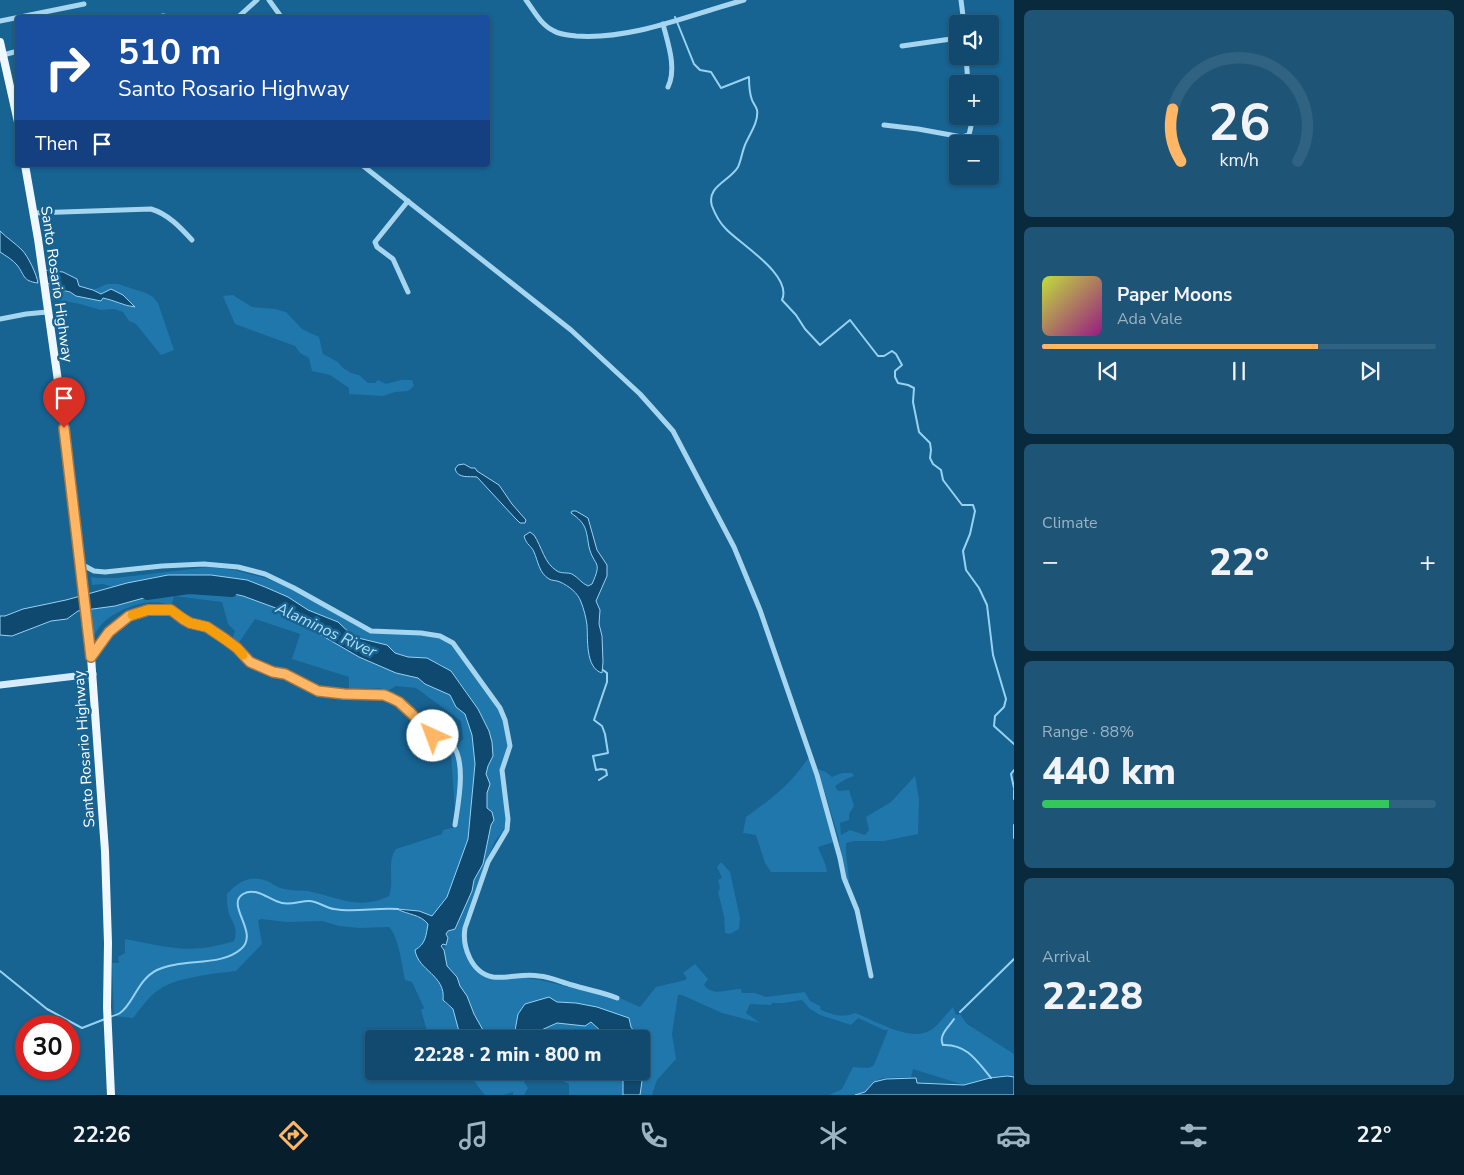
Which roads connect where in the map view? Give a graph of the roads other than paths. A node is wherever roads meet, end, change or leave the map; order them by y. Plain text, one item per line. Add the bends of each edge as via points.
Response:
1 (257, 0) edge
2 (269, 0) edge
3 (526, 0) edge
4 (744, 0) edge
5 (962, 0) edge
6 (84, 4) dead end
7 (30, 15) edge
8 (240, 15) edge
9 (280, 15) edge
10 (963, 15) edge
11 (15, 18) edge
12 (0, 21) edge
13 (663, 24) junction
14 (949, 39) edge
15 (0, 42) edge
16 (902, 46) dead end
17 (15, 52) edge
18 (3, 55) junction
19 (668, 87) dead end
20 (15, 109) edge
21 (884, 124) dead end
22 (970, 125) edge
23 (26, 167) edge
24 (364, 167) edge
25 (408, 202) junction
26 (33, 213) junction
27 (192, 240) dead end
28 (408, 292) dead end
29 (47, 312) junction
30 (0, 319) edge
31 (81, 564) junction
32 (91, 657) junction
33 (92, 674) junction
34 (0, 685) edge
35 (455, 825) dead end
36 (871, 976) dead end
37 (617, 998) dead end
38 (111, 1095) edge

1 - 8 street
2 - 9 street
3 - 13 street via 543,24 562,34 604,36
4 - 13 street
5 - 10 street
6 - 7 street
11 - 12 street
13 - 19 street via 672,68
14 - 16 street
15 - 18 main road
17 - 18 street
18 - 20 main road
21 - 22 street via 962,137 969,135
23 - 26 main road, Santo Rosario Highway
24 - 25 street
25 - 28 street via 375,242 393,260
25 - 36 street via 571,330 646,401 673,432 734,547 760,610 817,775 844,878 857,910
26 - 27 street via 151,208 180,226
26 - 29 main road, Santo Rosario Highway
29 - 30 street
29 - 31 main road, Santo Rosario Highway
31 - 32 main road, Santo Rosario Highway
31 - 37 street via 94,571 105,572 204,564 238,567 265,574 371,631 421,633 440,636 453,643 500,708 510,746 502,770 507,830 488,862 465,928 470,959 490,976 543,976
32 - 33 main road, Santo Rosario Highway
32 - 35 street via 109,632 129,616 163,608 190,623 207,627 237,648 250,662 285,674 318,691 391,698 411,713 431,736 451,742 454,747 461,791
33 - 34 street
33 - 38 main road, Santo Rosario Highway via 105,851

